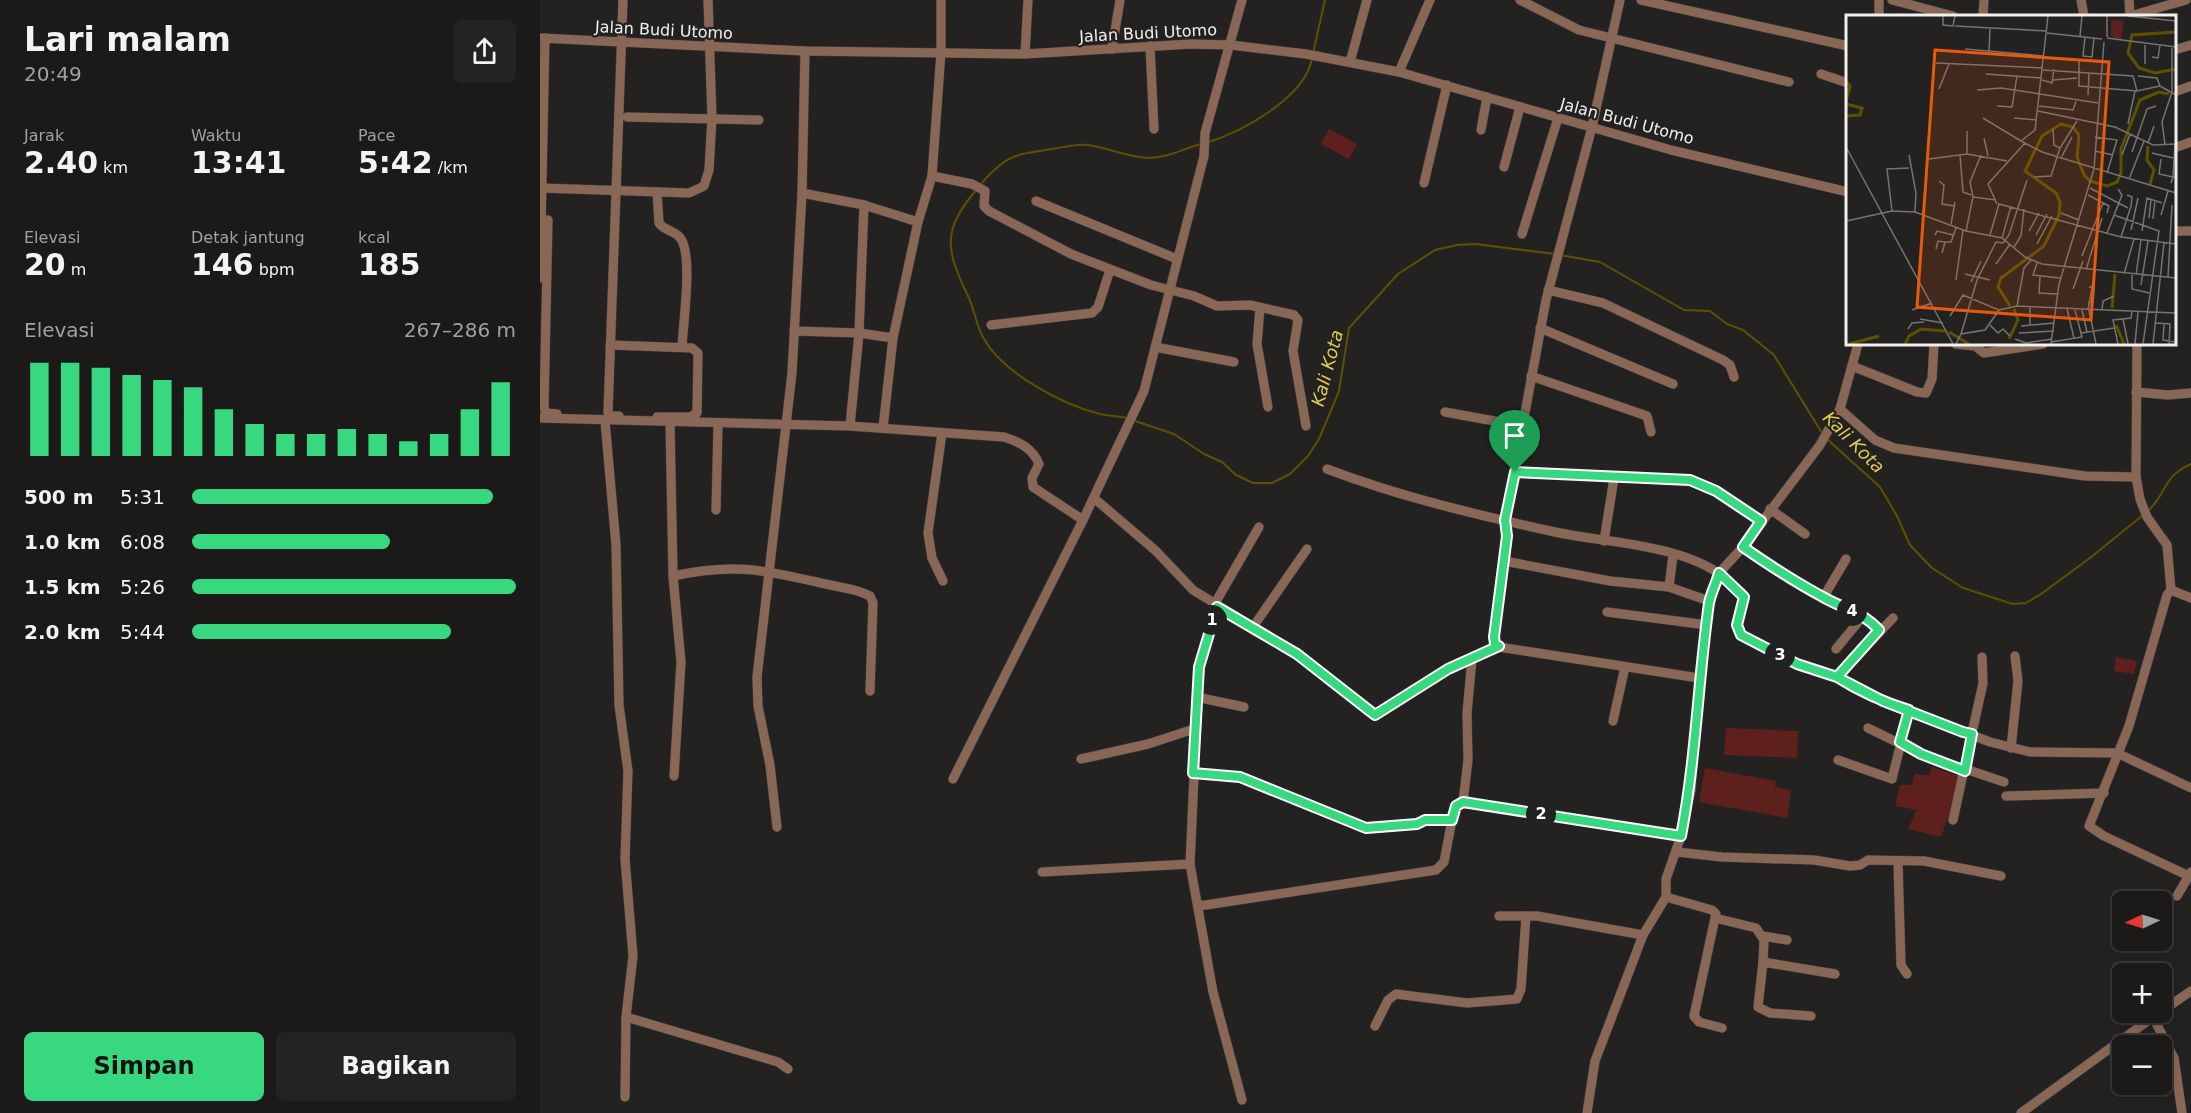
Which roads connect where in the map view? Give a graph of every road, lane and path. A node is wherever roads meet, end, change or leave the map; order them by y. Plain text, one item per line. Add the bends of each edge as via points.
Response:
1 (623, 0) edge
2 (708, 0) edge
3 (941, 0) edge
4 (1028, 0) edge
5 (1120, 0) edge
6 (1242, 0) edge
7 (1367, 0) edge
8 (1430, 0) edge
9 (1520, 0) edge
10 (1620, 0) edge
11 (1641, 0) edge
12 (1892, 0) edge
13 (1984, 0) edge
14 (2082, 0) edge
15 (2186, 0) edge
16 (1949, 15) edge
17 (1983, 15) edge
18 (2084, 15) edge
19 (2134, 15) edge
20 (542, 38) edge
21 (1611, 39) junction
22 (620, 43) junction
23 (1231, 45) junction
24 (2191, 45) edge
25 (1150, 46) junction
26 (1846, 46) edge
27 (711, 48) junction
28 (1112, 49) junction
29 (805, 51) junction
30 (2176, 51) edge
31 (941, 52) junction
32 (1025, 54) junction
33 (1350, 62) junction
34 (1399, 72) junction
35 (1821, 74) dead end
36 (1789, 82) dead end
37 (1846, 82) edge
38 (1447, 85) junction
39 (2191, 86) edge
40 (2176, 92) edge
41 (1487, 97) junction
42 (1520, 107) junction
43 (627, 117) dead end
44 (711, 118) junction
45 (1558, 118) junction
46 (759, 120) dead end
47 (1592, 127) junction
48 (1154, 129) dead end
49 (1482, 130) dead end
50 (2191, 142) edge
51 (2176, 148) edge
52 (1504, 167) dead end
53 (932, 176) junction
54 (1424, 183) dead end
55 (542, 188) junction
56 (615, 189) junction
57 (657, 192) junction
58 (1846, 192) edge
59 (802, 193) junction
60 (1036, 201) dead end
61 (864, 205) junction
62 (548, 220) dead end
63 (918, 222) junction
64 (1522, 234) dead end
65 (1177, 259) junction
66 (1110, 270) junction
67 (540, 278) edge
68 (1548, 290) junction
69 (1170, 291) junction
70 (1260, 308) junction
71 (991, 325) dead end
72 (1540, 328) junction
73 (794, 331) junction
74 (859, 333) junction
75 (893, 338) junction
76 (610, 345) junction
77 (1858, 345) edge
78 (1934, 345) edge
79 (1965, 345) edge
80 (2036, 345) edge
81 (2137, 345) edge
82 (682, 347) junction
83 (1155, 347) junction
84 (1234, 362) dead end
85 (1852, 366) junction
86 (1531, 376) junction
87 (1734, 377) dead end
88 (1673, 384) dead end
89 (2136, 392) junction
90 (2191, 393) edge
91 (608, 407) junction
92 (1268, 407) dead end
93 (1840, 409) junction
94 (1445, 412) dead end
95 (540, 418) edge
96 (605, 421) junction
97 (670, 423) junction
98 (788, 424) junction
99 (718, 425) junction
100 (850, 426) junction
101 (1306, 426) dead end
102 (1522, 426) junction
103 (883, 428) junction
104 (1651, 432) dead end
105 (942, 433) junction
106 (1327, 469) dead end
107 (1515, 472) junction
108 (2136, 477) junction
109 (1614, 478) junction
110 (1095, 499) junction
111 (1770, 509) junction
112 (716, 510) dead end
113 (1083, 520) junction
114 (1505, 520) junction
115 (1761, 521) junction
116 (1259, 527) dead end
117 (1805, 534) dead end
118 (1604, 541) junction
119 (1743, 547) junction
120 (1307, 549) dead end
121 (1673, 555) junction
122 (1846, 559) dead end
123 (1504, 561) junction
124 (770, 571) junction
125 (1719, 573) junction
126 (673, 576) junction
127 (943, 581) dead end
128 (1669, 587) junction
129 (2171, 590) junction
130 (1823, 598) junction
131 (2191, 598) edge
132 (1709, 601) junction
133 (1215, 606) junction
134 (1606, 612) dead end
135 (1864, 615) junction
136 (1893, 618) dead end
137 (1707, 625) junction
138 (1253, 627) junction
139 (1879, 630) junction
140 (1499, 646) junction
141 (1836, 649) dead end
142 (2015, 656) dead end
143 (1982, 657) dead end
144 (1472, 659) junction
145 (1625, 667) junction
146 (1837, 677) junction
147 (1699, 678) junction
148 (870, 691) dead end
149 (1196, 697) junction
150 (1244, 707) dead end
151 (1909, 710) junction
152 (1613, 722) dead end
153 (1868, 728) dead end
154 (1194, 729) junction
155 (1972, 734) junction
156 (1900, 742) junction
157 (2011, 748) junction
158 (2117, 753) junction
159 (1081, 759) dead end
160 (1838, 760) dead end
161 (1965, 771) junction
162 (1193, 773) junction
163 (674, 776) dead end
164 (953, 779) dead end
165 (2004, 782) dead end
166 (2191, 788) edge
167 (2104, 793) junction
168 (2006, 796) dead end
169 (1463, 802) junction
170 (1452, 820) junction
171 (1953, 820) dead end
172 (777, 826) dead end
173 (1681, 836) junction
174 (1677, 852) junction
175 (1898, 862) junction
176 (1190, 864) junction
177 (1042, 872) dead end
178 (2190, 875) edge
179 (2001, 876) dead end
180 (2177, 896) dead end
181 (1666, 897) junction
182 (1199, 906) junction
183 (1500, 916) dead end
184 (1526, 916) junction
185 (1715, 918) junction
186 (1643, 935) junction
187 (1764, 936) junction
188 (1787, 940) dead end
189 (1763, 962) junction
190 (1835, 974) dead end
191 (1907, 974) dead end
192 (2191, 991) edge
193 (2172, 1004) edge
194 (1811, 1016) dead end
195 (626, 1017) junction
196 (2146, 1023) edge
197 (2161, 1023) edge
198 (1375, 1026) dead end
199 (1722, 1028) dead end
200 (788, 1069) dead end
201 (625, 1097) dead end
202 (1242, 1100) dead end
203 (1587, 1113) edge
204 (2021, 1113) edge
205 (2182, 1113) edge

1 - 22 street
2 - 27 street
3 - 31 street
4 - 32 street
5 - 28 street
6 - 23 street
7 - 33 street
8 - 34 street
9 - 21 street via 1579,30
10 - 21 street
11 - 26 street
12 - 16 street
13 - 17 street
14 - 18 street
15 - 19 street
20 - 22 street, Jalan Budi Utomo
20 - 55 street
21 - 36 street
21 - 47 street
22 - 27 street, Jalan Budi Utomo
22 - 56 street
23 - 25 street, Jalan Budi Utomo
23 - 33 street, Jalan Budi Utomo
23 - 65 street via 1204,136 1205,150
24 - 30 street
25 - 28 street, Jalan Budi Utomo
25 - 48 street
27 - 29 street, Jalan Budi Utomo
27 - 44 street
28 - 32 street, Jalan Budi Utomo
29 - 31 street, Jalan Budi Utomo
29 - 59 street
31 - 32 street, Jalan Budi Utomo
31 - 53 street
33 - 34 street, Jalan Budi Utomo
34 - 38 street, Jalan Budi Utomo
35 - 37 street
38 - 41 street, Jalan Budi Utomo
38 - 54 street
39 - 40 street
41 - 42 street, Jalan Budi Utomo
41 - 49 street
42 - 45 street, Jalan Budi Utomo
42 - 52 street
43 - 44 street
44 - 46 street
44 - 57 street via 709,170 704,186 689,193
45 - 47 street, Jalan Budi Utomo
45 - 64 street
47 - 58 street, Jalan Budi Utomo
47 - 68 street
50 - 51 street
53 - 63 street
53 - 66 street via 972,184 987,194 984,206 989,211
55 - 56 street
55 - 67 street
56 - 57 street
56 - 76 street
57 - 82 street via 658,223 680,237 685,247
59 - 61 street
59 - 73 street
60 - 65 street
61 - 63 street
61 - 74 street
62 - 91 street via 543,407 546,413 580,416 597,415
63 - 75 street
65 - 69 street
66 - 69 street
66 - 71 street via 1098,307 1092,313
68 - 72 street
68 - 87 street via 1602,303 1723,360 1730,365
69 - 70 street via 1205,299 1217,306
69 - 83 street
70 - 92 street via 1257,344
70 - 101 street via 1294,315 1298,320 1293,351
72 - 86 street
72 - 88 street
73 - 74 street
73 - 98 street
74 - 75 street
74 - 100 street
75 - 103 street
76 - 82 street
76 - 91 street
77 - 85 street
78 - 85 street via 1932,379 1926,393
79 - 80 street via 1984,353
81 - 89 street
82 - 91 street via 698,353 697,413 690,417 609,416
83 - 84 street
83 - 110 street via 1137,409
85 - 93 street
86 - 102 street
86 - 104 street via 1647,416
89 - 90 street
89 - 108 street
93 - 108 street via 1875,440 1894,448 2085,476
93 - 111 street via 1820,445
94 - 102 street
95 - 96 street
96 - 97 street
96 - 195 street via 616,545 619,705 628,771 625,859 633,956
97 - 99 street
97 - 126 street
98 - 99 street
98 - 100 street
98 - 124 street
99 - 112 street
100 - 103 street
102 - 107 street
103 - 105 street
105 - 113 street via 1005,437 1024,446 1039,464 1032,478 1033,487
105 - 127 street via 928,533 932,558
106 - 114 street via 1373,487
107 - 109 street
107 - 114 street
108 - 129 street via 2147,517 2168,545
109 - 115 street via 1690,480 1716,491
109 - 118 street
110 - 113 street
110 - 133 street
111 - 115 street
111 - 117 street
113 - 164 street
114 - 118 street
114 - 123 street
115 - 119 street
116 - 133 street
118 - 121 street
119 - 125 street
119 - 130 street
120 - 138 street
121 - 125 street
121 - 128 street
122 - 130 street
123 - 128 street via 1610,581
123 - 140 street via 1494,637
124 - 126 street via 732,567
124 - 148 street via 870,596
124 - 172 street via 757,693
125 - 132 street
125 - 146 street via 1744,597 1737,625 1741,635 1797,664
126 - 163 street via 681,662
128 - 132 street
129 - 131 street
129 - 158 street
130 - 135 street
132 - 137 street
133 - 138 street
133 - 149 street via 1199,667
134 - 137 street
135 - 139 street
135 - 141 street
136 - 139 street
137 - 147 street
138 - 144 street via 1297,654 1375,715 1448,669
139 - 146 street
140 - 144 street
140 - 145 street
142 - 157 street via 2018,681
143 - 155 street via 1984,679
144 - 169 street
145 - 147 street
145 - 152 street
146 - 151 street
147 - 173 street via 1691,790
149 - 150 street
149 - 154 street
151 - 155 street
151 - 156 street
153 - 156 street
154 - 159 street
154 - 162 street
155 - 157 street
155 - 161 street
156 - 160 street via 1892,779
156 - 161 street
157 - 158 street via 2068,754
158 - 166 street
158 - 167 street
161 - 165 street
161 - 171 street
162 - 170 street via 1240,777 1366,828
162 - 176 street
167 - 168 street
167 - 178 street via 2090,826
169 - 170 street via 1456,806
169 - 173 street
170 - 182 street via 1444,862 1436,870
173 - 174 street
174 - 175 street via 1815,860 1850,866 1860,866 1868,860
174 - 181 street via 1666,879
175 - 179 street via 1924,861
175 - 191 street via 1900,965
176 - 177 street
176 - 182 street
178 - 180 street
181 - 185 street via 1712,910
181 - 186 street
182 - 202 street via 1213,992
183 - 184 street
184 - 186 street
184 - 198 street via 1517,999 1467,1003 1396,994 1388,1000
185 - 187 street via 1756,928
185 - 199 street via 1694,1016 1699,1022
186 - 203 street via 1595,1061
187 - 188 street
187 - 189 street
189 - 190 street
189 - 194 street via 1758,1007 1770,1013
192 - 193 street
195 - 200 street via 778,1062
195 - 201 street
196 - 204 street
197 - 205 street via 2174,1058

